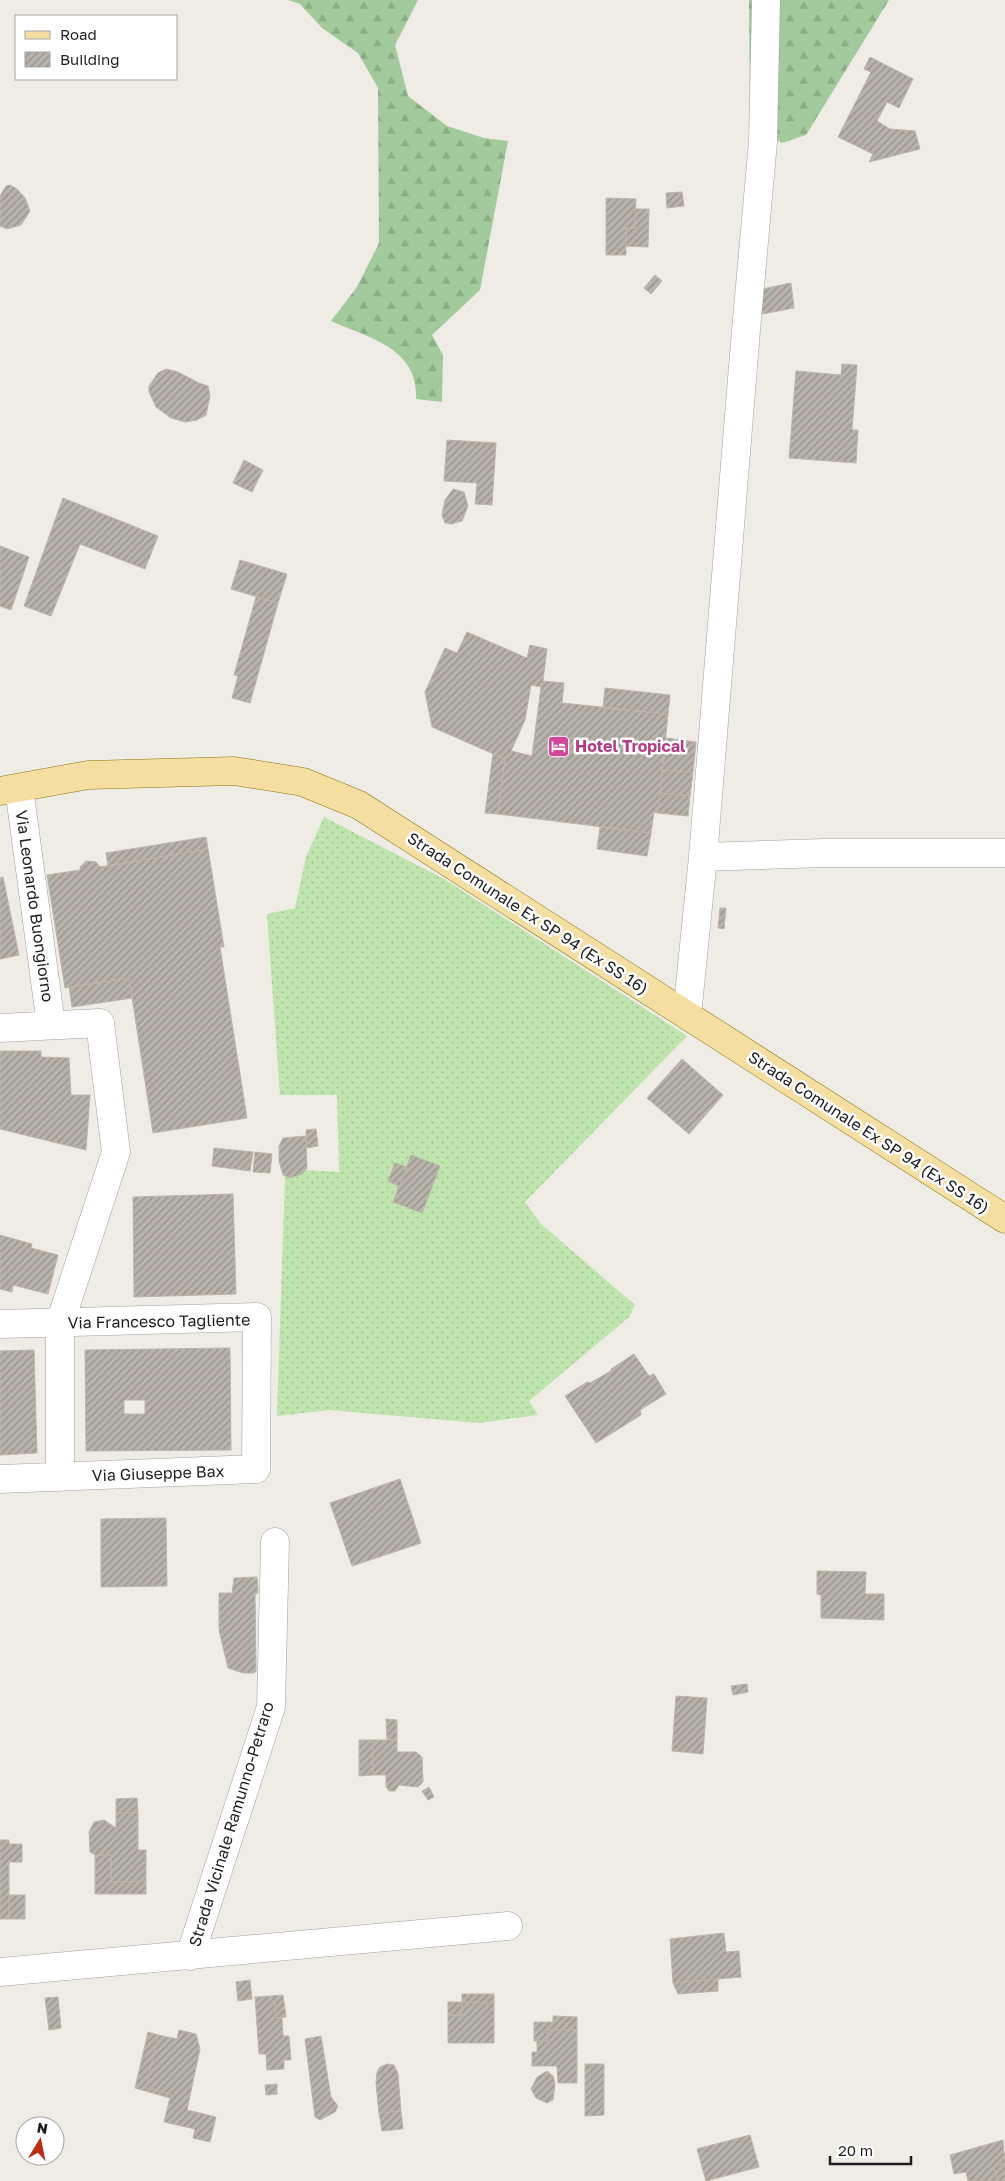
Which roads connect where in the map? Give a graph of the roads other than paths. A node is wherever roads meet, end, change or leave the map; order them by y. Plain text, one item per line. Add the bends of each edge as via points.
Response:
1 (766, 0) edge
2 (10, 790) edge
3 (1005, 853) edge
4 (703, 857) junction
5 (687, 1015) junction
6 (51, 1025) junction
7 (0, 1028) edge
8 (1005, 1219) edge
9 (60, 1323) junction
10 (0, 1324) edge
11 (256, 1469) joint
12 (60, 1477) junction
13 (0, 1479) edge
14 (275, 1542) dead end
15 (508, 1926) dead end
16 (190, 1956) junction
17 (0, 1972) edge

1 - 4 street via 763,142
2 - 5 main road, Strada Comunale Ex SP 94 (Ex SS 16) via 88,774 234,771 303,782 360,804
2 - 6 street, Via Leonardo Buongiorno
3 - 4 street
4 - 5 street
5 - 8 main road, Strada Comunale Ex SP 94 (Ex SS 16)
6 - 7 street
6 - 9 street via 100,1023 116,1152
9 - 10 street, Via Francesco Tagliente
9 - 11 street, Via Francesco Tagliente via 257,1318
9 - 12 street
11 - 12 street, Via Giuseppe Bax
12 - 13 street, Via Giuseppe Bax
14 - 16 street, Strada Vicinale Ramunno-Petraro via 271,1707
15 - 16 street, Strada Vicinale Ramunno-Petraro
16 - 17 street, Strada Vicinale Ramunno-Petraro

